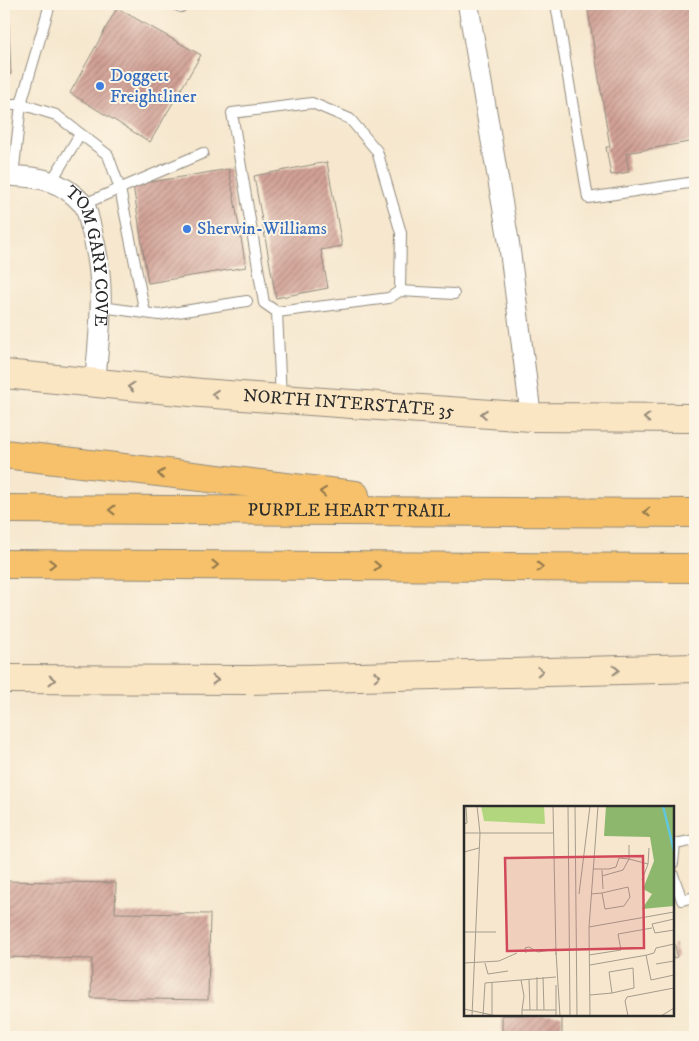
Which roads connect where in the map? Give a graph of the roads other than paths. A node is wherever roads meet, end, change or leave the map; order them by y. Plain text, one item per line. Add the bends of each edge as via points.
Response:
1 (50, 4) edge
2 (468, 4) edge
3 (556, 4) edge
4 (4, 104) edge
5 (20, 104) junction
6 (80, 134) junction
7 (203, 154) dead end
8 (13, 176) joint
9 (51, 182) junction
10 (695, 182) edge
11 (120, 189) junction
12 (84, 204) junction
13 (400, 291) junction
14 (454, 294) dead end
15 (247, 301) dead end
16 (102, 307) junction
17 (276, 312) junction
18 (145, 313) junction
19 (4, 374) edge
20 (95, 383) junction
21 (281, 399) junction
22 (531, 417) junction
23 (695, 418) edge
24 (4, 454) edge
25 (4, 509) edge
26 (510, 512) junction
27 (695, 513) edge
28 (4, 564) edge
29 (695, 568) edge
30 (695, 672) edge
31 (4, 679) edge
32 (695, 840) edge
33 (674, 854) edge
34 (674, 878) edge
35 (695, 897) edge

1 - 5 lane
2 - 22 street via 509,242
3 - 10 lane via 588,198
4 - 5 lane
5 - 6 lane via 56,115
5 - 8 lane
6 - 9 lane
6 - 11 lane via 108,154
7 - 11 lane
8 - 9 street, TOM GARY COVE via 41,177
9 - 12 street, TOM GARY COVE via 64,187
11 - 12 lane
11 - 18 lane
12 - 16 street, TOM GARY COVE via 99,255
13 - 14 lane
13 - 17 lane via 389,298
13 - 17 lane via 401,233 377,151 350,119 312,103 232,112 264,302
15 - 18 lane via 159,315
16 - 18 lane
16 - 20 street, TOM GARY COVE
17 - 21 lane
19 - 20 main road, NORTH INTERSTATE 35
21 -> 20 main road, NORTH INTERSTATE 35
22 -> 21 main road, NORTH INTERSTATE 35
23 -> 22 main road, NORTH INTERSTATE 35
26 -> 24 highway via 225,482
26 -> 25 highway, PURPLE HEART TRAIL
27 -> 26 highway, PURPLE HEART TRAIL
28 -> 29 highway
31 -> 30 main road via 249,680
32 - 33 lane via 675,844
34 - 35 lane via 682,900

